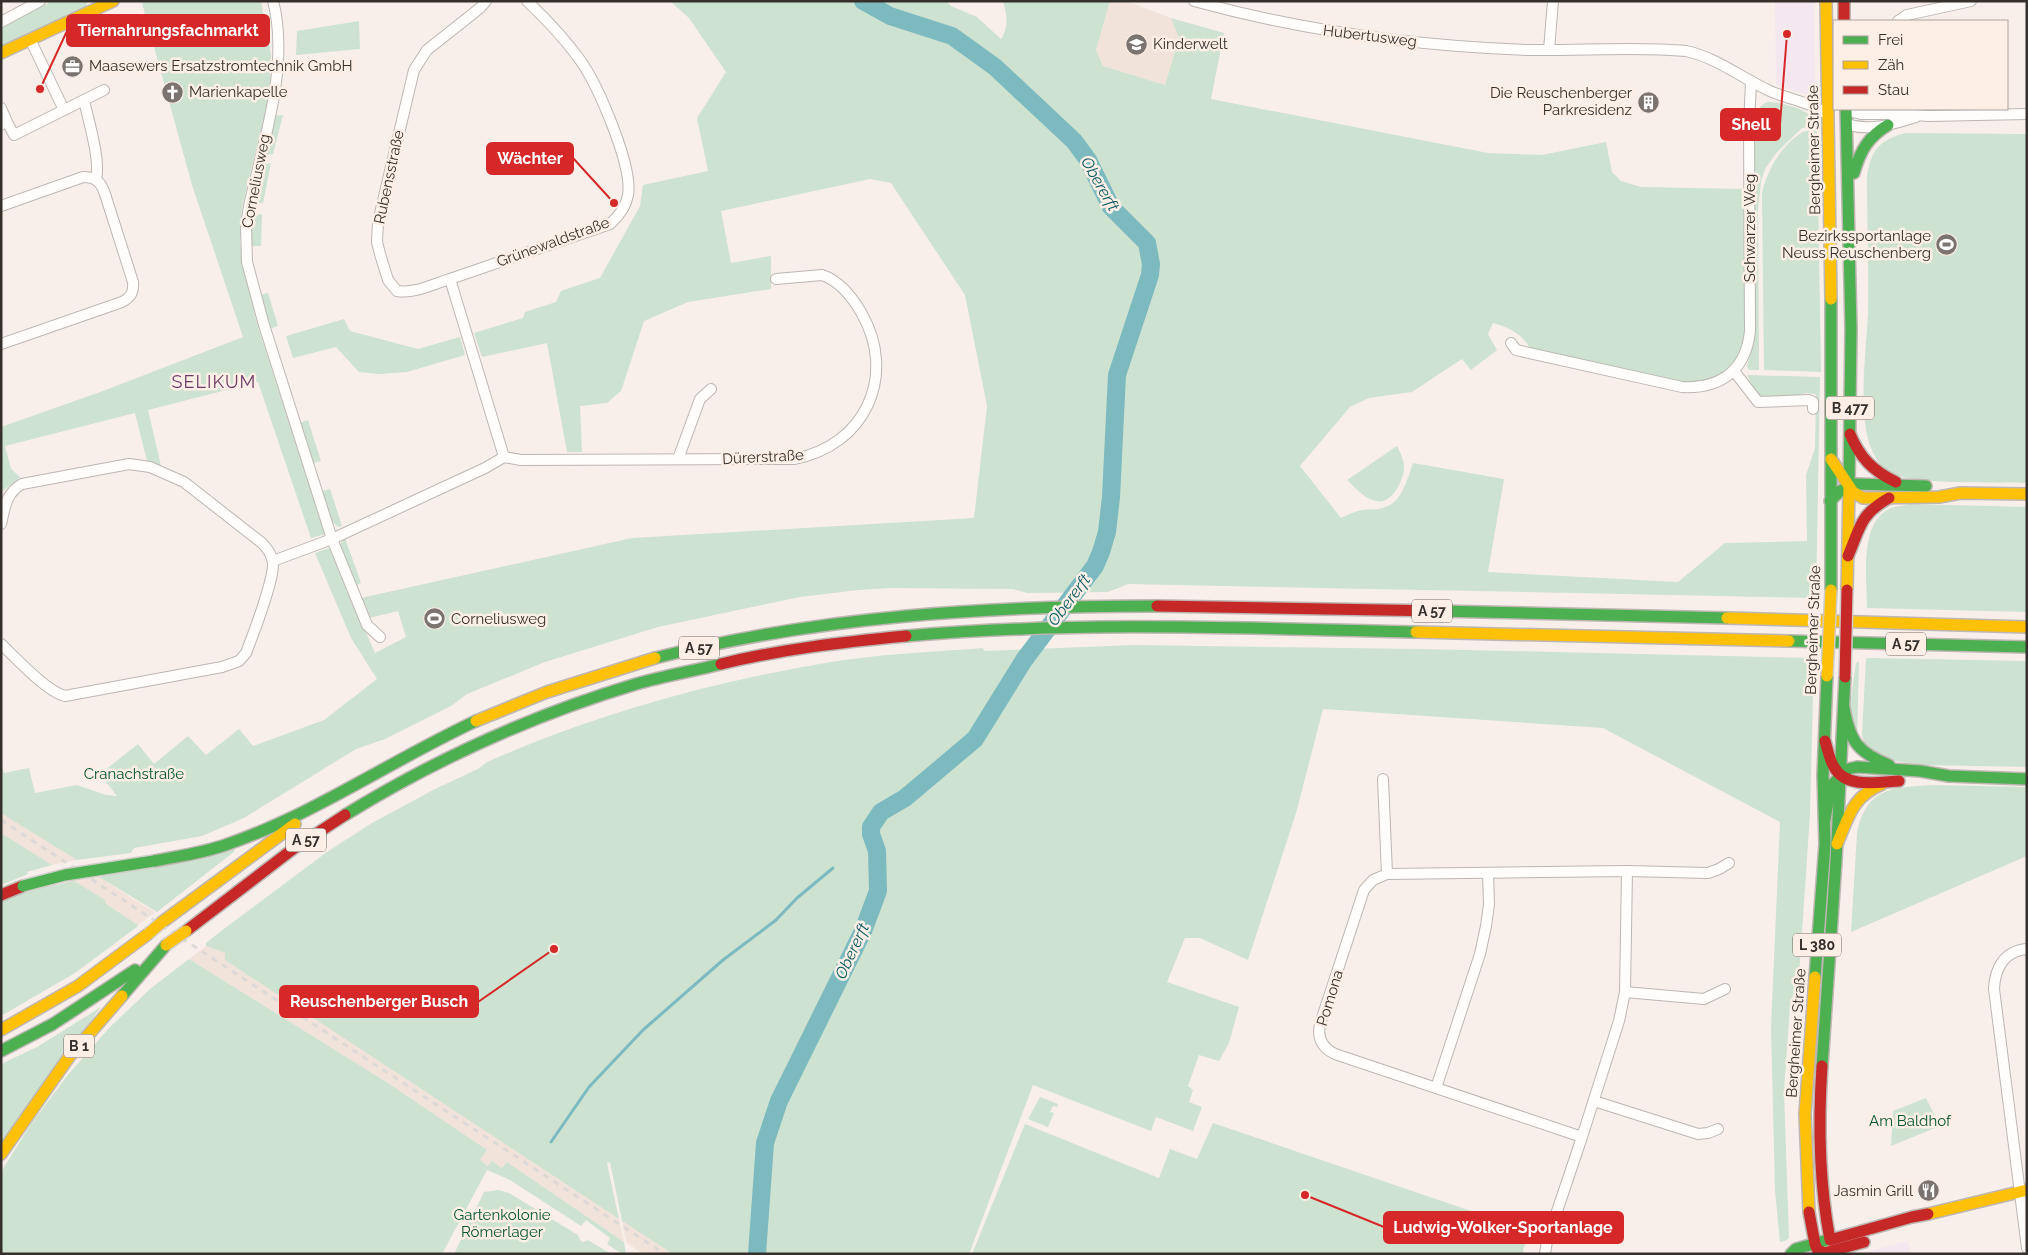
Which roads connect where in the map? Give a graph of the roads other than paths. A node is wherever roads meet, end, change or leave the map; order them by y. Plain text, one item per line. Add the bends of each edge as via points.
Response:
1 (40, 1) edge
2 (273, 1) edge
3 (486, 1) edge
4 (526, 1) edge
5 (1194, 1) edge
6 (1553, 1) edge
7 (1826, 1) edge
8 (1844, 1) edge
9 (1971, 1) edge
10 (106, 3) edge
11 (1844, 20) edge
12 (1900, 20) edge
13 (1, 22) edge
14 (30, 39) junction
15 (1549, 50) junction
16 (1, 53) edge
17 (1751, 81) junction
18 (104, 90) dead end
19 (84, 100) junction
20 (1, 108) edge
21 (64, 110) junction
22 (1848, 110) edge
23 (1849, 110) edge
24 (2027, 114) edge
25 (1828, 115) junction
26 (1921, 116) junction
27 (4, 123) edge
28 (1847, 124) junction
29 (1888, 126) junction
30 (96, 179) junction
31 (1848, 192) junction
32 (1, 206) edge
33 (450, 279) junction
34 (776, 279) dead end
35 (1511, 342) dead end
36 (1, 344) edge
37 (1734, 371) junction
38 (711, 389) dead end
39 (1813, 409) dead end
40 (1850, 434) junction
41 (504, 457) junction
42 (1831, 459) junction
43 (678, 460) junction
44 (1904, 485) junction
45 (1849, 486) junction
46 (1961, 493) junction
47 (2027, 494) edge
48 (1890, 498) junction
49 (1830, 501) junction
50 (1, 524) edge
51 (332, 539) junction
52 (1848, 556) junction
53 (273, 561) junction
54 (2027, 626) edge
55 (1829, 630) joint
56 (1846, 633) joint
57 (380, 637) dead end
58 (1, 644) edge
59 (2027, 647) edge
60 (1844, 708) junction
61 (1825, 741) junction
62 (1901, 770) junction
63 (1841, 774) junction
64 (1949, 776) junction
65 (1383, 779) dead end
66 (2027, 779) edge
67 (360, 781) junction
68 (1892, 781) junction
69 (1824, 819) junction
70 (1837, 844) junction
71 (1729, 863) dead end
72 (1627, 871) junction
73 (1488, 873) junction
74 (1387, 874) junction
75 (1, 896) edge
76 (166, 945) junction
77 (2027, 948) edge
78 (1725, 989) dead end
79 (1625, 992) junction
80 (1, 1030) edge
81 (1, 1051) edge
82 (1436, 1088) junction
83 (1594, 1101) junction
84 (1718, 1129) dead end
85 (1582, 1138) junction
86 (1, 1154) edge
87 (2023, 1191) edge
88 (2027, 1248) edge
89 (1826, 1249) edge
90 (1545, 1254) edge
91 (1791, 1254) edge

1 - 13 street
2 - 51 street, Corneliusweg via 278,29 276,84 249,206 246,226 248,262 264,326
3 - 33 street, Rubensstraße via 427,50 414,70 379,213 377,242 392,287 404,292
4 - 33 street, Grünewaldstraße via 564,40 593,81 622,156 628,186 626,202 610,224
5 - 15 street, Hubertusweg via 1328,32 1414,42
6 - 15 street
7 - 25 main road, Bergheimer Straße / B 477
8 - 11 main road
9 - 12 street via 1907,15
10 - 14 main road
14 - 16 main road
14 - 21 street
15 - 17 street, Hubertusweg via 1686,51 1719,62
17 - 25 street, Hubertusweg via 1775,93 1813,105
17 - 37 street, Schwarzer Weg via 1750,331 1747,349
18 - 19 street
19 - 21 street
19 - 30 street via 98,172
20 - 27 street
21 - 27 street via 14,135
22 - 28 main road, Bergheimer Straße / B 477
23 - 26 street via 1861,114
24 - 26 street
25 - 28 main road
25 - 42 main road, Bergheimer Straße / B 477
26 - 29 street
28 - 29 street via 1863,128
28 - 31 main road, Bergheimer Straße / B 477
29 - 31 main road via 1869,138 1859,153
30 - 32 street via 83,177
30 - 36 street via 103,186 134,282 132,294 122,302
31 - 40 main road, Bergheimer Straße / B 477
33 - 41 street
34 - 43 street, Dürerstraße via 829,277 847,292 858,307 871,333 876,357 872,391 860,420 834,444 804,457
35 - 37 street, Schwarzer Weg via 1516,350 1682,387 1704,387
37 - 39 street via 1758,402 1809,400 1813,402
38 - 43 street via 700,399
40 - 44 main road via 1858,453 1869,466 1882,476
40 - 45 main road, Bergheimer Straße / B 477
41 - 43 street, Dürerstraße via 521,460
41 - 51 street
42 - 45 main road
42 - 49 main road, Bergheimer Straße / B 477
44 - 45 main road via 1864,483
44 - 46 main road via 1938,487
45 - 48 main road via 1863,498
45 - 49 main road
45 - 52 main road, Bergheimer Straße / B 477
46 - 47 main road
46 - 48 main road
48 - 52 main road via 1863,517
49 - 55 main road, Bergheimer Straße / B 477, bridge
50 - 53 street via 10,493 22,484 124,464 140,465 184,482 262,543
51 - 53 street
51 - 57 street, Corneliusweg via 367,625
52 - 56 main road, Bergheimer Straße / B 477, bridge
53 - 58 street via 246,653 228,666 65,696 47,686
54 - 67 main road, A 57 via 1071,606 878,616 803,626 723,642 634,663 580,680 443,737
55 - 61 main road, Bergheimer Straße / L 380, bridge
56 - 60 main road, Bergheimer Straße / L 380, bridge
59 - 76 main road, A 57, bridge via 1221,626 1019,627 896,635 813,645 647,680 531,720 455,753 310,837
60 - 62 main road via 1848,733 1859,749 1874,760
60 - 63 main road, Bergheimer Straße / L 380
61 - 63 main road via 1836,770
61 - 69 main road, Bergheimer Straße / L 380
62 - 63 main road via 1857,767
62 - 64 main road
63 - 68 main road via 1856,782
63 - 69 main road via 1831,786
63 - 70 main road, Bergheimer Straße / L 380
64 - 66 main road
64 - 68 main road
65 - 74 street
67 - 75 main road, bridge via 232,843 196,854 65,875 23,886
67 - 80 main road, A 57, bridge via 254,853 78,986
68 - 70 main road via 1874,786 1859,797 1850,808
69 - 89 main road, Bergheimer Straße / L 380 via 1825,844 1805,1114 1809,1220
70 - 89 main road, Bergheimer Straße / L 380 via 1818,1147
71 - 72 street via 1708,873
72 - 73 street
72 - 79 street
73 - 74 street
73 - 82 street via 1486,926 1480,954
74 - 82 street, Pomona via 1373,880 1364,890 1320,1024 1320,1039 1325,1048 1335,1054
76 - 81 main road, A 57 via 127,976 60,1020
76 - 86 main road, B 1 via 69,1057
77 - 87 street via 2010,954 1996,969 1994,978
78 - 79 street via 1704,999
79 - 83 street
82 - 85 street, Pomona
83 - 84 street via 1698,1134
83 - 85 street
85 - 90 street
87 - 88 street
87 - 89 main road via 1930,1214 1888,1234
89 - 91 main road via 1796,1249

